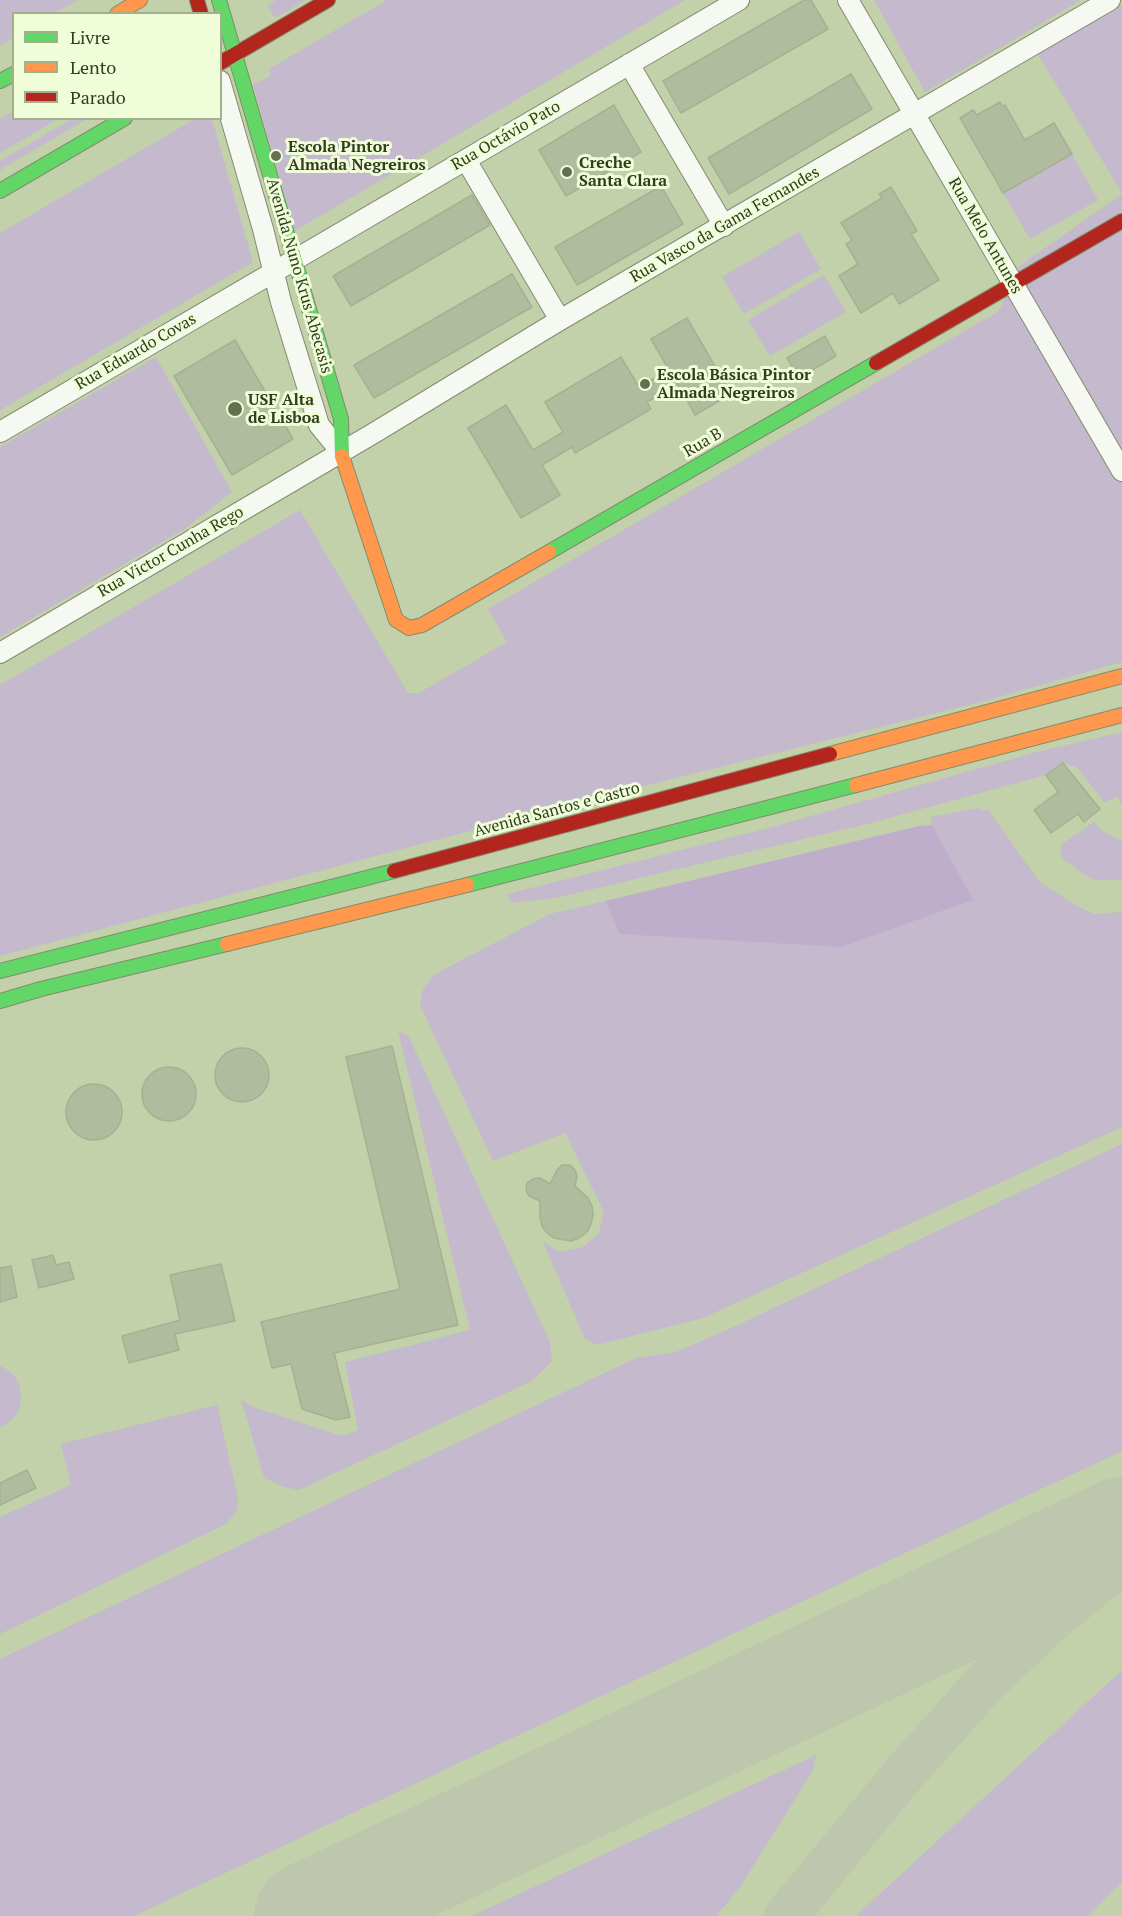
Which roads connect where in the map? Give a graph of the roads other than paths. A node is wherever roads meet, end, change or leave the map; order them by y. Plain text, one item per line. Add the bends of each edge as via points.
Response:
1 (140, 0) edge
2 (219, 0) edge
3 (328, 0) edge
4 (739, 0) edge
5 (848, 0) edge
6 (1110, 0) edge
7 (120, 12) edge
8 (234, 55) junction
9 (222, 62) edge
10 (629, 64) junction
11 (222, 88) edge
12 (915, 114) junction
13 (122, 120) edge
14 (466, 160) junction
15 (0, 191) edge
16 (1122, 220) edge
17 (724, 226) junction
18 (295, 260) junction
19 (273, 272) junction
20 (1013, 283) junction
21 (560, 320) junction
22 (0, 432) edge
23 (341, 452) junction
24 (1122, 471) edge
25 (0, 652) edge
26 (1122, 676) edge
27 (1122, 714) edge
28 (0, 971) edge
29 (0, 1001) edge

1 - 7 main road
2 - 8 main road, Avenida Nuno Krus Abecasis
3 - 8 main road
4 - 10 street, Rua Octávio Pato
5 - 12 street, Rua Melo Antunes
6 - 12 street, Rua Vasco da Gama Fernandes
8 - 9 main road
8 - 18 main road, Avenida Nuno Krus Abecasis
10 - 14 street, Rua Octávio Pato
10 - 17 street
11 - 19 street, Avenida Nuno Krus Abecasis
12 - 17 street, Rua Vasco da Gama Fernandes
12 - 20 street, Rua Melo Antunes
13 - 15 main road
14 - 18 street, Rua Octávio Pato
14 - 21 street
16 - 20 main road, Rua B
17 - 21 street, Rua Vasco da Gama Fernandes
18 - 19 street, Rua Octávio Pato
18 - 23 main road, Avenida Nuno Krus Abecasis via 340,419
19 - 22 street, Rua Eduardo Covas
19 - 23 street, Avenida Nuno Krus Abecasis via 319,425
20 - 23 main road, Rua B via 422,625 409,628 396,620
20 - 24 street, Rua Melo Antunes
21 - 23 street, Rua Vasco da Gama Fernandes
23 - 25 street, Rua Victor Cunha Rego
26 - 28 main road, Avenida Santos e Castro via 324,890
27 - 29 main road via 514,874

